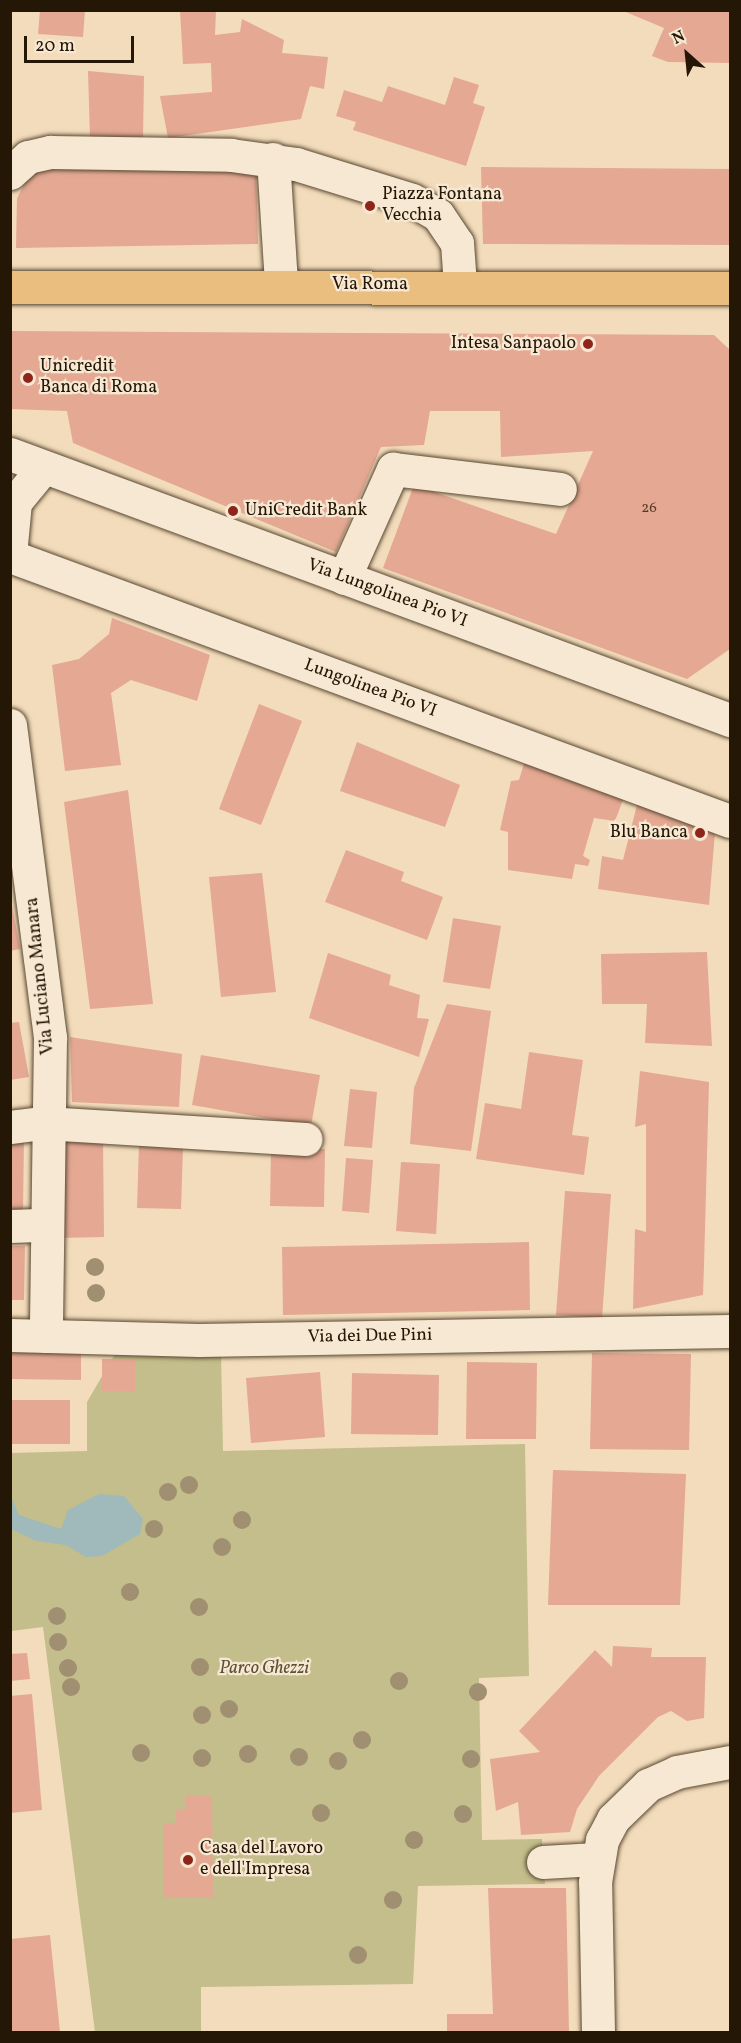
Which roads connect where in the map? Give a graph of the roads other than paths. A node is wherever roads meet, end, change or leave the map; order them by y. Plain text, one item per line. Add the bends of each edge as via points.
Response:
1 (273, 159) junction
2 (10, 173) edge
3 (281, 284) junction
4 (460, 285) junction
5 (10, 287) edge
6 (730, 288) edge
7 (10, 454) edge
8 (44, 468) junction
9 (560, 489) dead end
10 (10, 555) edge
11 (344, 578) junction
12 (730, 720) edge
13 (10, 725) edge
14 (730, 821) edge
15 (45, 1123) junction
16 (10, 1127) edge
17 (306, 1138) dead end
18 (45, 1225) junction
19 (10, 1226) edge
20 (730, 1331) edge
21 (10, 1335) edge
22 (46, 1336) junction
23 (730, 1762) edge
24 (596, 1859) junction
25 (543, 1862) dead end
26 (598, 2032) edge

1 - 2 street via 50,152 28,157
1 - 3 street
1 - 4 street via 428,208 457,243
3 - 4 main road, Via Roma
3 - 5 main road, Via Roma
4 - 6 main road, Via Roma
7 - 8 street, Via Lungolinea Pio VI
8 - 10 street via 15,502
8 - 11 street, Via Lungolinea Pio VI
9 - 11 street via 393,469
10 - 14 street, Lungolinea Pio VI
11 - 12 street, Via Lungolinea Pio VI
13 - 15 street, Via Luciano Manara via 49,1027
15 - 16 street
15 - 17 street
15 - 18 street, Via Luciano Manara
18 - 19 street
18 - 22 street, Via Luciano Manara
20 - 22 street, Via dei Due Pini via 199,1340
21 - 22 street, Via dei Due Pini
23 - 24 street via 676,1772 648,1785 613,1819
24 - 25 street
24 - 26 street

